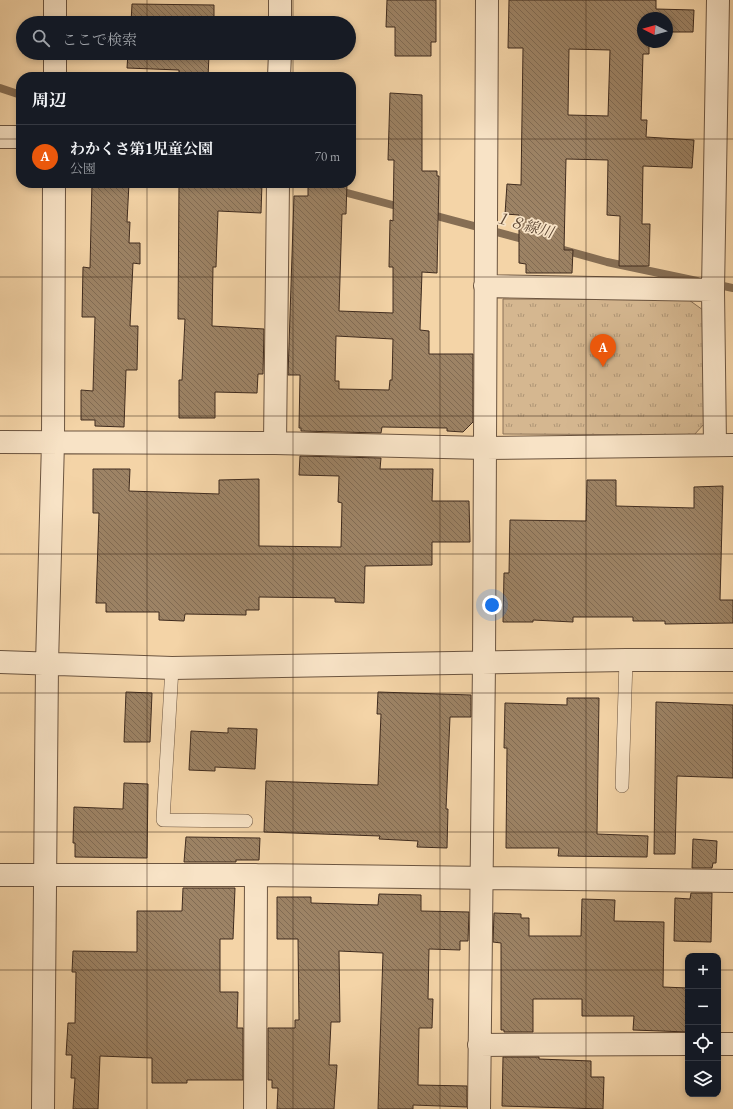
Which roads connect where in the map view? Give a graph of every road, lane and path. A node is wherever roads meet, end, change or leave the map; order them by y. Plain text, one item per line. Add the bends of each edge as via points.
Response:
1 (56, 0) edge
2 (280, 0) edge
3 (487, 0) edge
4 (718, 0) edge
5 (55, 16) edge
6 (280, 16) edge
7 (55, 60) edge
8 (280, 60) edge
9 (54, 72) edge
10 (279, 72) edge
11 (0, 137) edge
12 (16, 137) edge
13 (54, 188) edge
14 (278, 188) edge
15 (485, 286) junction
16 (713, 290) junction
17 (0, 442) edge
18 (53, 442) junction
19 (275, 443) junction
20 (724, 445) edge
21 (485, 448) junction
22 (626, 660) junction
23 (733, 660) edge
24 (0, 662) edge
25 (484, 663) junction
26 (47, 664) junction
27 (172, 668) junction
28 (622, 786) dead end
29 (246, 821) dead end
30 (0, 875) edge
31 (45, 876) junction
32 (256, 876) junction
33 (481, 879) junction
34 (733, 881) edge
35 (685, 1044) edge
36 (721, 1044) edge
37 (733, 1044) edge
38 (479, 1045) junction
39 (43, 1109) edge
40 (255, 1109) edge
41 (479, 1109) edge

1 - 5 street
2 - 6 street
3 - 15 street
4 - 16 street
7 - 9 street
8 - 10 street
11 - 12 street
13 - 18 street
14 - 19 street
15 - 16 street
15 - 21 street
16 - 20 street
17 - 18 street
18 - 19 street
18 - 26 street
19 - 21 street
20 - 21 street
21 - 25 street
22 - 23 street
22 - 25 street
22 - 28 lane
24 - 26 street
25 - 27 street
25 - 33 street
26 - 27 street
26 - 31 street
27 - 29 lane via 163,820
30 - 31 street
31 - 32 street
31 - 39 street
32 - 33 street
32 - 40 street
33 - 34 street
33 - 38 street
35 - 38 street
36 - 37 street
38 - 41 street

